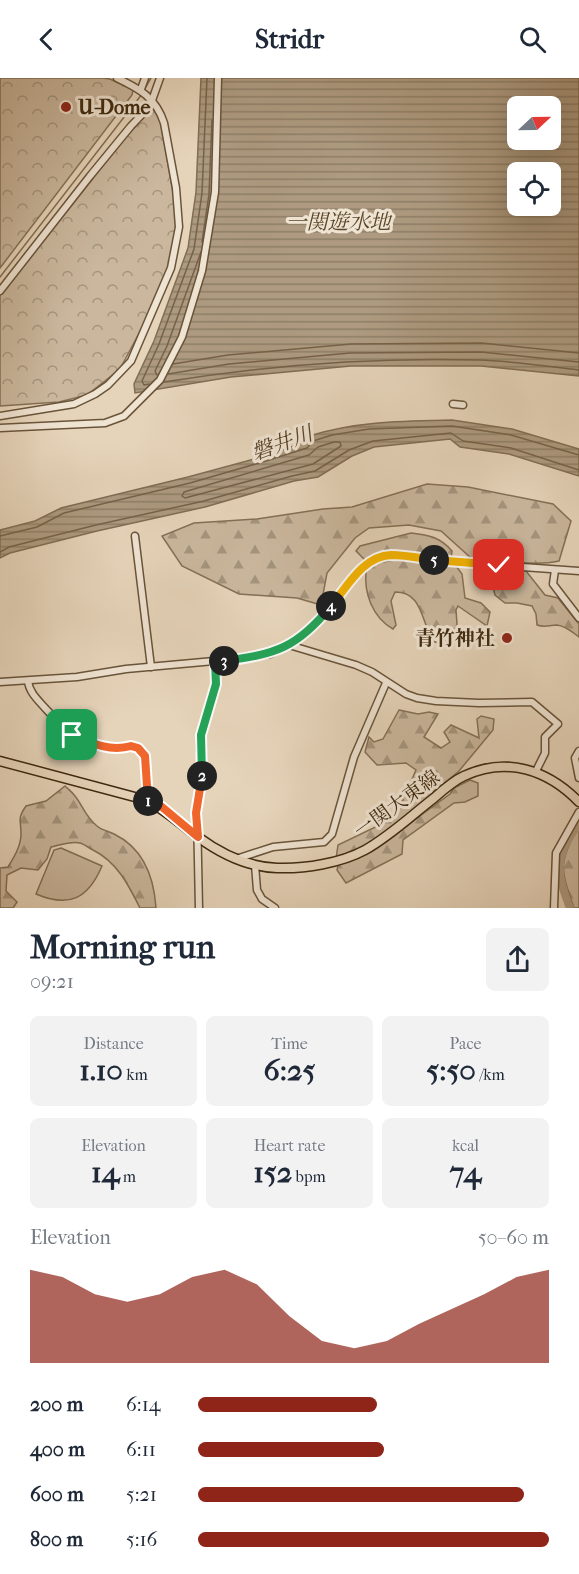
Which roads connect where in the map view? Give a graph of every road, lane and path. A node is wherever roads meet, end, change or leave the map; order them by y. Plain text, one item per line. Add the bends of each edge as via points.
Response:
1 (117, 78) edge
2 (145, 78) edge
3 (160, 78) edge
4 (218, 78) edge
5 (141, 89) junction
6 (150, 98) junction
7 (0, 291) edge
8 (453, 404) dead end
9 (463, 405) dead end
10 (0, 416) edge
11 (0, 428) edge
12 (135, 536) dead end
13 (555, 570) junction
14 (579, 571) edge
15 (579, 618) edge
16 (289, 645) junction
17 (215, 661) junction
18 (151, 667) junction
19 (28, 681) junction
20 (0, 682) edge
21 (386, 683) junction
22 (579, 751) edge
23 (0, 761) edge
24 (536, 771) junction
25 (579, 778) edge
26 (146, 800) junction
27 (578, 801) edge
28 (578, 816) edge
29 (198, 837) junction
30 (236, 859) junction
31 (255, 865) junction
32 (199, 908) edge
33 (275, 908) edge
34 (554, 908) edge

1 - 5 street
2 - 5 street
3 - 6 street
4 - 11 street via 215,192 202,271 182,337 160,381 124,416 105,423
5 - 6 street
6 - 7 street via 150,106
6 - 10 street via 164,123 180,226 171,268 131,361 95,394 74,404
8 - 9 street
12 - 18 street
13 - 14 street
13 - 15 street via 553,584
13 - 16 street via 381,557 362,568 323,616
16 - 17 street via 270,654
16 - 21 street via 356,665
17 - 18 street
17 - 29 street via 216,684 200,745
18 - 19 street
19 - 20 street
19 - 26 street via 29,688 72,735 99,746 131,746 143,752
21 - 24 street via 406,694 436,701 532,702 558,723 545,737 545,753
21 - 30 street via 354,757 332,834 324,842 273,847
22 - 25 street via 575,758
23 - 26 main road, 一関大東線
24 - 27 main road, 一関大東線
24 - 31 main road, 一関大東線 via 497,768 464,776 380,840 342,859 278,868
26 - 29 main road, 一関大東線 via 162,807
28 - 34 street via 556,853
29 - 30 main road, 一関大東線
29 - 32 street
30 - 31 main road, 一関大東線
31 - 33 street via 257,890

